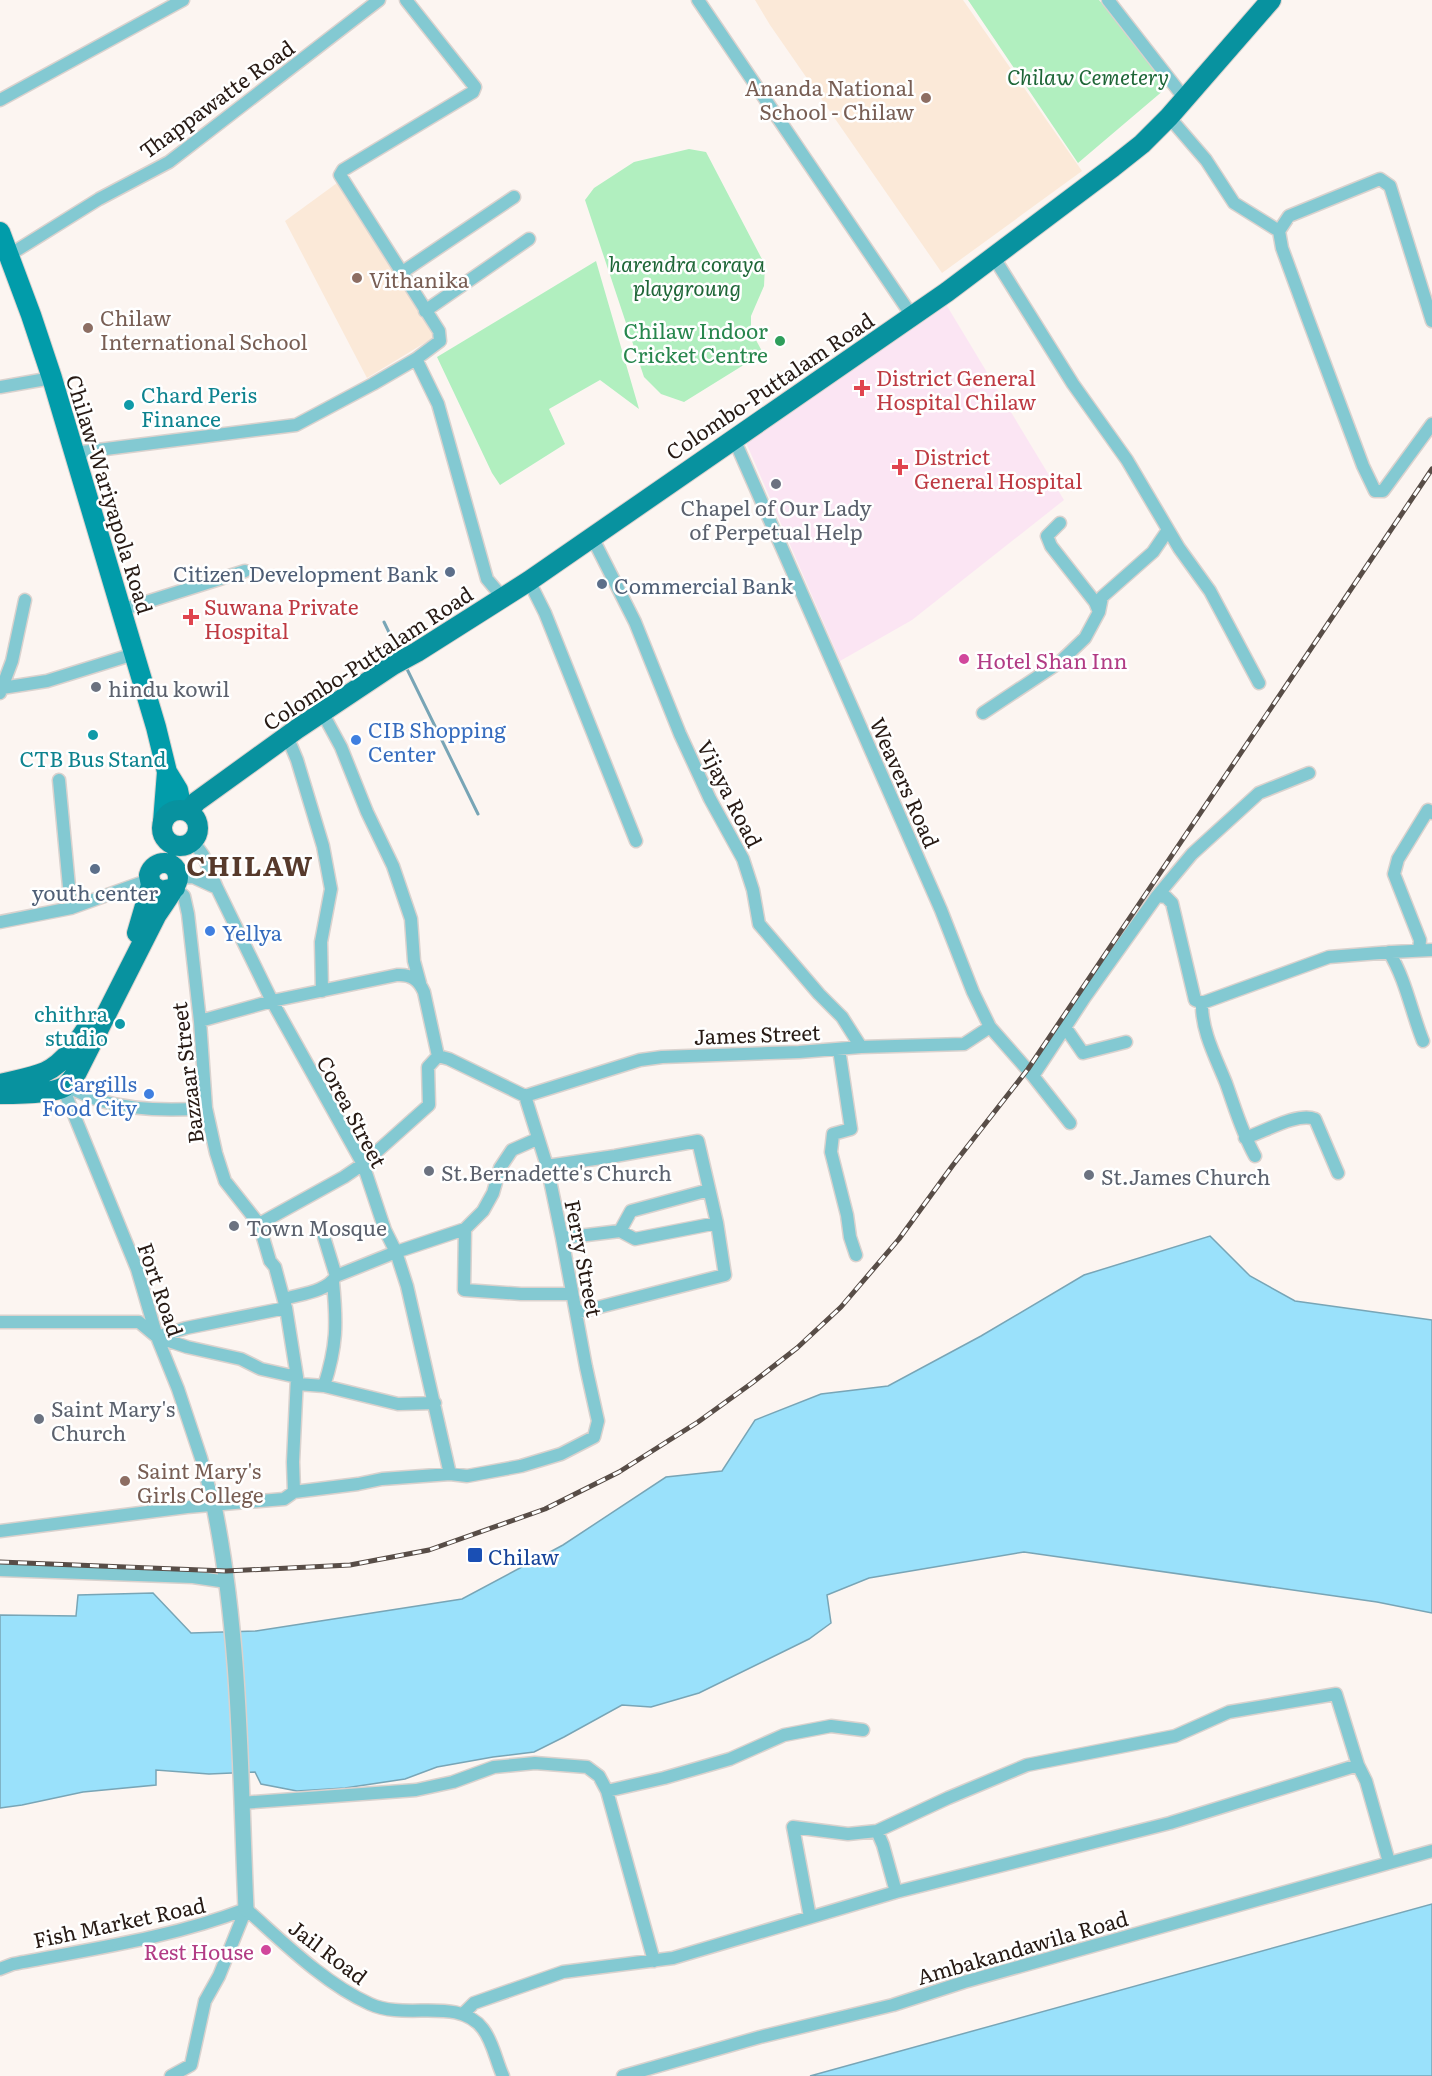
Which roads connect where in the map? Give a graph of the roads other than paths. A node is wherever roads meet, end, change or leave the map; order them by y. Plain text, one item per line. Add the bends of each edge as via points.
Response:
1 (183, 0) edge
2 (379, 0) edge
3 (406, 0) edge
4 (698, 0) edge
5 (1108, 0) edge
6 (1271, 0) edge
7 (1185, 99) junction
8 (0, 100) edge
9 (1169, 117) junction
10 (514, 197) dead end
11 (1278, 231) junction
12 (0, 232) edge
13 (529, 238) dead end
14 (9, 255) junction
15 (993, 256) junction
16 (401, 273) junction
17 (425, 311) junction
18 (912, 316) junction
19 (1432, 321) edge
20 (416, 359) junction
21 (52, 378) junction
22 (0, 387) edge
23 (1432, 424) edge
24 (734, 439) junction
25 (74, 453) junction
26 (1060, 524) dead end
27 (1168, 530) junction
28 (592, 537) junction
29 (245, 571) dead end
30 (529, 581) junction
31 (503, 598) junction
32 (25, 600) dead end
33 (121, 610) junction
34 (1099, 612) junction
35 (134, 654) junction
36 (1259, 683) dead end
37 (1, 691) edge
38 (322, 712) junction
39 (984, 713) dead end
40 (287, 736) junction
41 (166, 772) junction
42 (1309, 773) dead end
43 (59, 780) dead end
44 (1432, 813) edge
45 (190, 821) junction
46 (163, 829) junction
47 (636, 841) dead end
48 (151, 877) junction
49 (176, 883) junction
50 (216, 888) junction
51 (1157, 896) junction
52 (71, 908) junction
53 (0, 922) edge
54 (1426, 951) edge
55 (1389, 952) junction
56 (420, 983) junction
57 (322, 991) junction
58 (273, 1001) junction
59 (1202, 1003) junction
60 (200, 1021) junction
61 (990, 1027) junction
62 (1065, 1027) junction
63 (1126, 1041) dead end
64 (1422, 1041) dead end
65 (861, 1047) junction
66 (839, 1049) junction
67 (438, 1056) junction
68 (51, 1069) junction
69 (1033, 1076) junction
70 (0, 1084) edge
71 (62, 1088) junction
72 (0, 1094) edge
73 (525, 1096) junction
74 (206, 1108) junction
75 (1070, 1123) dead end
76 (1245, 1138) junction
77 (537, 1139) junction
78 (1255, 1156) dead end
79 (363, 1164) junction
80 (547, 1166) junction
81 (1338, 1173) dead end
82 (709, 1190) junction
83 (717, 1223) junction
84 (259, 1224) junction
85 (465, 1229) junction
86 (620, 1231) junction
87 (324, 1237) dead end
88 (562, 1238) junction
89 (396, 1252) junction
90 (856, 1255) dead end
91 (334, 1279) junction
92 (572, 1294) junction
93 (285, 1304) junction
94 (576, 1313) junction
95 (0, 1322) edge
96 (157, 1337) junction
97 (297, 1380) junction
98 (324, 1386) junction
99 (435, 1404) junction
100 (450, 1474) junction
101 (294, 1492) junction
102 (214, 1506) junction
103 (0, 1531) edge
104 (0, 1570) edge
105 (227, 1582) junction
106 (863, 1730) dead end
107 (1358, 1765) junction
108 (607, 1791) junction
109 (242, 1803) junction
110 (877, 1832) junction
111 (1432, 1851) edge
112 (1389, 1862) junction
113 (896, 1892) junction
114 (246, 1909) junction
115 (810, 1917) junction
116 (654, 1961) junction
117 (0, 1969) edge
118 (463, 2014) junction
119 (171, 2076) edge
120 (503, 2076) edge
121 (623, 2076) edge

1 - 8 street
2 - 14 street, Thappawatte Road via 169,162 99,199
3 - 16 street via 475,87 473,92 340,175
4 - 18 street
5 - 7 street
6 - 7 highway, Colombo-Puttalam Road
7 - 9 highway, Colombo-Puttalam Road
9 - 11 street via 1206,160 1234,203
9 - 15 highway, Colombo-Puttalam Road via 1113,167
10 - 16 street
11 - 19 street via 1289,216 1380,179 1390,186
11 - 23 street via 1375,491 1383,491
12 - 14 main road, Chilaw-Wariyapola Road
13 - 17 street
14 - 21 main road, Chilaw-Wariyapola Road
15 - 18 highway, Colombo-Puttalam Road
15 - 27 street via 1072,384 1127,460
16 - 17 street
17 - 20 street via 439,331 440,341
18 - 24 highway, Colombo-Puttalam Road
20 - 25 street via 296,425
20 - 31 street via 438,404 487,579
21 - 22 street
21 - 25 main road, Chilaw-Wariyapola Road
24 - 28 highway, Colombo-Puttalam Road
24 - 61 street, Weavers Road
25 - 33 main road, Chilaw-Wariyapola Road
26 - 34 street via 1047,536 1051,546
27 - 34 street via 1153,552 1102,597
27 - 36 street via 1210,591
28 - 30 highway, Colombo-Puttalam Road
28 - 65 street, Vijaya Road via 635,622 710,799 743,859 759,924 842,1017
29 - 33 street
30 - 31 highway, Colombo-Puttalam Road
30 - 47 street
31 - 38 highway, Colombo-Puttalam Road
32 - 37 street
33 - 35 main road, Chilaw-Wariyapola Road
34 - 39 street via 1085,638 1059,662
35 - 37 street
35 - 41 main road, Chilaw-Wariyapola Road
38 - 40 highway, Colombo-Puttalam Road
38 - 56 street via 393,866 411,919
40 - 45 highway, Colombo-Puttalam Road via 196,802
40 - 57 street via 315,817 331,888 321,942
41 - 45 main road
41 - 46 main road
42 - 51 street via 1260,793 1192,854
43 - 52 street
44 - 54 street via 1428,810 1398,859 1394,873
45 - 46 highway, Colombo-Puttalam Road via 172,811
45 - 46 highway via 188,844 172,844
45 - 50 street, Corea Street
46 - 48 highway
48 - 49 highway via 161,891
48 - 52 street
48 - 68 highway via 141,925 120,971 80,1040
49 - 50 street via 193,877
49 - 60 street, Bazzaar Street via 187,905
49 - 71 highway via 77,1072
50 - 58 street, Corea Street
51 - 59 street via 1172,903 1194,1000
51 - 62 street
52 - 53 street
54 - 55 street
55 - 59 street via 1329,957
55 - 64 street via 1403,980
56 - 57 street via 406,974
56 - 67 street
57 - 58 street
58 - 60 street
58 - 79 street, Corea Street
59 - 76 street via 1202,1016
60 - 74 street, Bazzaar Street
61 - 65 street, James Street via 964,1044
61 - 69 street, Weavers Road
62 - 63 street via 1083,1053
62 - 69 street
65 - 66 street, James Street
66 - 73 street, James Street via 640,1060
66 - 90 street via 851,1129 833,1134 831,1152
67 - 73 street
67 - 79 street via 428,1067 429,1105
68 - 70 highway
68 - 71 highway via 59,1066 66,1071 69,1078
69 - 75 street, Weavers Road
71 - 72 highway via 23,1095
71 - 74 street via 119,1105 165,1110
71 - 96 street, Fort Road via 137,1269
73 - 77 street, Ferry Street
74 - 84 street, Bazzaar Street via 225,1181
76 - 78 street
76 - 81 street via 1293,1118 1308,1116 1315,1119
77 - 80 street, Ferry Street
77 - 85 street via 512,1150 500,1168 483,1211
79 - 84 street
79 - 89 street, Corea Street
80 - 82 street via 698,1141
80 - 88 street, Ferry Street
82 - 83 street
82 - 86 street via 631,1211
83 - 86 street via 635,1239
83 - 94 street via 725,1275
84 - 93 street, Bazzaar Street
85 - 89 street
85 - 92 street via 464,1290
86 - 88 street
87 - 91 street
88 - 92 street, Ferry Street
89 - 91 street
89 - 99 street, Corea Street
91 - 93 street
91 - 98 street via 334,1356
92 - 94 street, Ferry Street
93 - 96 street
93 - 97 street, Bazzaar Street
94 - 100 street, Ferry Street via 598,1421 594,1437 546,1460 467,1476
95 - 96 street via 140,1322
96 - 97 street via 241,1359
96 - 102 street, Fort Road via 178,1389
97 - 98 street
97 - 101 street, Bazzaar Street
98 - 99 street via 398,1404
99 - 100 street, Corea Street
100 - 101 street, Ferry Street
101 - 102 street, Ferry Street via 284,1499
102 - 103 street, Ferry Street
102 - 105 street
104 - 105 street via 193,1577
105 - 109 street
106 - 108 street via 831,1726 784,1735 730,1759
107 - 110 street via 1336,1694 1229,1712 1175,1736 1027,1765
107 - 112 street
107 - 113 street via 1170,1823
108 - 109 street via 600,1776 587,1767 535,1763 494,1767 416,1790
108 - 116 street
109 - 114 street
110 - 113 street
110 - 115 street via 848,1834 793,1827
111 - 112 street, Ambakandawila Road
112 - 121 street, Ambakandawila Road via 893,2005
113 - 115 street
114 - 117 street, Fish Market Road via 215,1921
114 - 118 street, Jail Road via 322,1974 373,2006 401,2012 444,2010
114 - 119 street via 205,2001 191,2065
115 - 116 street
116 - 118 street via 563,1972 474,2003
118 - 120 street via 484,2030

